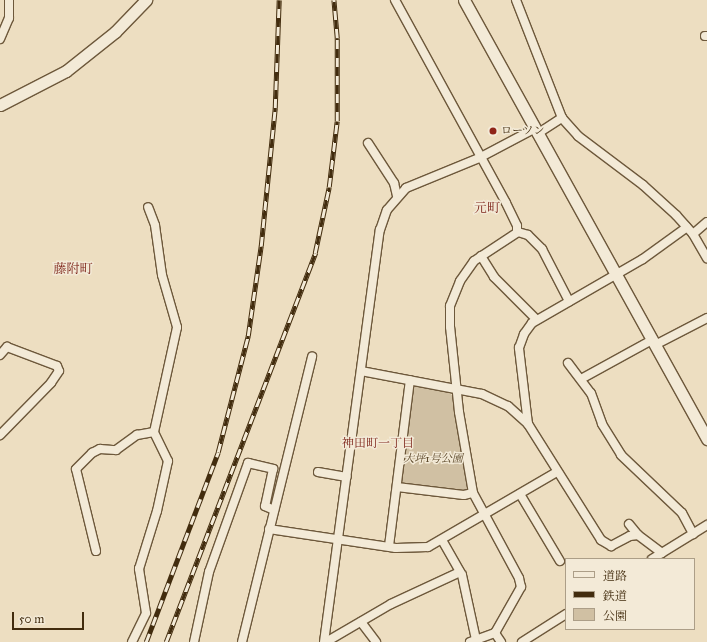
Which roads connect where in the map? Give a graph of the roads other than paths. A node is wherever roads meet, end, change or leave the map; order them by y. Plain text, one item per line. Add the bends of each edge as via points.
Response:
1 (9, 0) edge
2 (146, 0) edge
3 (395, 0) edge
4 (464, 0) edge
5 (516, 0) edge
6 (0, 39) edge
7 (0, 105) edge
8 (562, 118) junction
9 (536, 132) junction
10 (368, 143) dead end
11 (479, 158) junction
12 (397, 196) junction
13 (148, 207) dead end
14 (707, 222) edge
15 (687, 227) junction
16 (517, 232) junction
17 (693, 234) junction
18 (481, 256) junction
19 (707, 258) edge
20 (616, 274) junction
21 (569, 301) junction
22 (707, 318) edge
23 (536, 319) junction
24 (654, 342) junction
25 (0, 355) edge
26 (312, 356) dead end
27 (568, 363) dead end
28 (360, 371) junction
29 (581, 379) junction
30 (410, 380) junction
31 (458, 390) junction
32 (528, 424) junction
33 (154, 432) junction
34 (0, 435) edge
35 (707, 439) edge
36 (318, 472) dead end
37 (557, 472) junction
38 (347, 477) junction
39 (397, 487) junction
40 (473, 493) junction
41 (520, 494) junction
42 (274, 510) junction
43 (484, 516) junction
44 (629, 524) dead end
45 (707, 525) edge
46 (269, 529) junction
47 (693, 534) junction
48 (638, 535) junction
49 (339, 539) junction
50 (442, 540) junction
51 (389, 546) junction
52 (96, 551) dead end
53 (662, 553) junction
54 (654, 558) edge
55 (560, 561) dead end
56 (460, 572) junction
57 (565, 615) edge
58 (361, 622) junction
59 (495, 633) junction
60 (473, 641) edge
61 (132, 642) edge
62 (194, 642) edge
63 (242, 642) edge
64 (325, 642) edge
65 (376, 642) edge
66 (501, 642) edge
67 (522, 642) edge

1 - 6 street via 9,18
2 - 7 street via 115,32 66,71
3 - 11 street
4 - 9 street
5 - 8 street
8 - 9 street
8 - 15 street via 570,130 643,185
9 - 11 street
9 - 20 street
10 - 12 street via 394,183
11 - 12 street via 415,184
11 - 16 street via 506,203 517,226
12 - 28 street via 387,210 380,230
13 - 33 street via 155,226 162,275 177,327
14 - 17 street
15 - 17 street
15 - 20 street via 643,259
16 - 18 street
16 - 21 street via 525,234 542,249
17 - 19 street
18 - 23 street via 494,277
18 - 31 street via 460,281 450,306
20 - 21 street
20 - 24 street
21 - 23 street
22 - 24 street
23 - 32 street via 524,334 519,348
24 - 29 street
24 - 35 street
25 - 34 street via 7,347 57,366 59,371 51,383
26 - 42 street
27 - 29 street
28 - 30 street
28 - 38 street
29 - 47 street via 591,393 602,424 621,455 682,513
30 - 31 street
30 - 39 street
31 - 32 street via 492,398 508,406
31 - 40 street
32 - 37 street
33 - 52 street via 137,435 116,450 100,449 92,453 76,469
33 - 61 street via 168,461 157,511 139,569 146,613
36 - 38 street
37 - 41 street
37 - 48 street via 601,540 611,546 630,536
38 - 49 street
39 - 40 street via 464,495
39 - 51 street
40 - 43 street
41 - 43 street
41 - 55 street
42 - 46 street
42 - 62 street via 265,506 273,469 248,463 209,572
43 - 50 street
43 - 59 street via 519,578 521,587
44 - 48 street
45 - 47 street
46 - 49 street
46 - 63 street
47 - 53 street
48 - 53 street
49 - 51 street
49 - 64 street
50 - 51 street via 428,547
50 - 56 street
53 - 54 street
56 - 58 street via 391,604
56 - 60 street via 470,606
57 - 67 street
58 - 64 street
58 - 65 street
59 - 60 street
59 - 66 street

